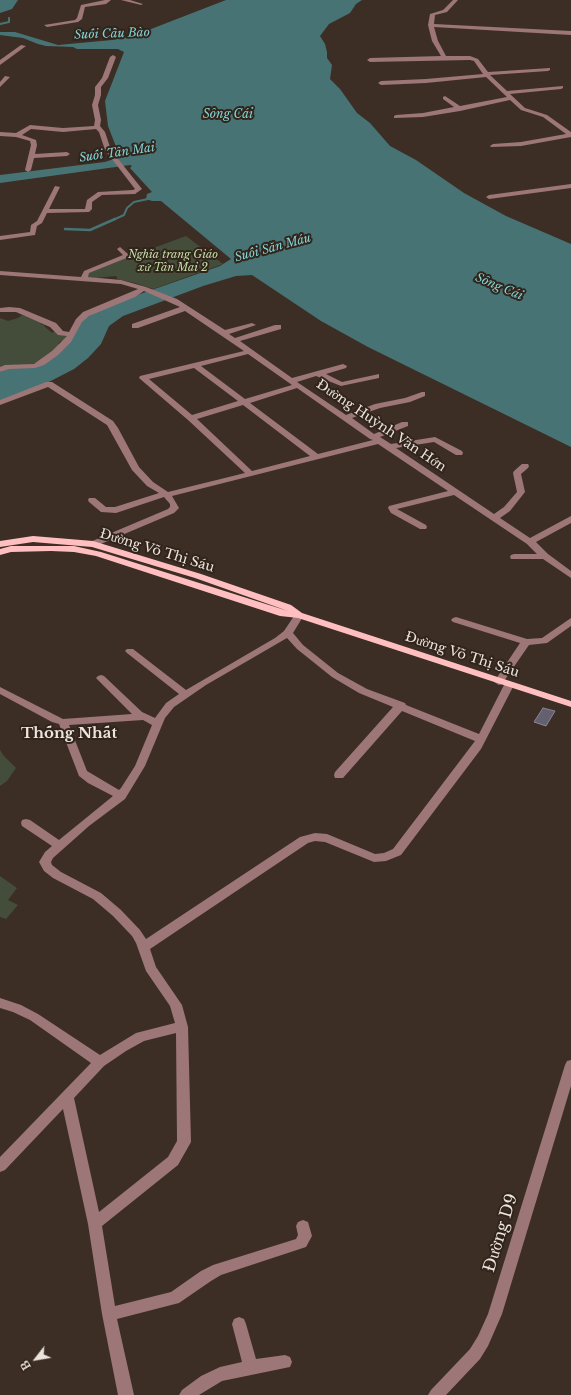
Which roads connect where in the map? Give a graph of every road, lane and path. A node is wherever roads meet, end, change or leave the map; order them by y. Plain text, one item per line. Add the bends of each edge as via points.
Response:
1 (109, 0) edge
2 (123, 0) edge
3 (456, 0) edge
4 (142, 4) dead end
5 (47, 25) dead end
6 (432, 25) junction
7 (571, 33) edge
8 (23, 46) dead end
9 (113, 57) dead end
10 (444, 58) junction
11 (370, 60) dead end
12 (0, 63) edge
13 (548, 69) dead end
14 (486, 74) junction
15 (7, 76) dead end
16 (380, 83) dead end
17 (0, 85) edge
18 (561, 87) dead end
19 (505, 93) junction
20 (445, 98) dead end
21 (510, 98) junction
22 (460, 109) junction
23 (396, 117) dead end
24 (98, 127) junction
25 (0, 134) edge
26 (17, 135) junction
27 (571, 135) edge
28 (493, 146) dead end
29 (67, 154) dead end
30 (31, 156) junction
31 (28, 170) dead end
32 (571, 186) edge
33 (57, 187) dead end
34 (489, 197) dead end
35 (46, 211) junction
36 (0, 238) edge
37 (120, 249) dead end
38 (0, 273) edge
39 (84, 279) junction
40 (144, 288) junction
41 (185, 308) junction
42 (0, 310) edge
43 (136, 326) dead end
44 (252, 326) dead end
45 (278, 326) dead end
46 (223, 333) junction
47 (71, 334) junction
48 (233, 341) junction
49 (248, 352) junction
50 (195, 365) junction
51 (343, 366) dead end
52 (0, 370) edge
53 (319, 374) junction
54 (376, 376) dead end
55 (294, 383) junction
56 (422, 394) dead end
57 (244, 402) junction
58 (0, 403) edge
59 (190, 418) junction
60 (345, 418) junction
61 (405, 424) dead end
62 (376, 439) junction
63 (390, 447) junction
64 (459, 453) dead end
65 (317, 457) junction
66 (525, 466) dead end
67 (251, 474) junction
68 (454, 492) junction
69 (166, 494) junction
70 (92, 500) dead end
71 (493, 518) junction
72 (571, 519) edge
73 (423, 527) dead end
74 (530, 542) junction
75 (0, 544) edge
76 (93, 544) junction
77 (0, 552) edge
78 (544, 556) junction
79 (514, 557) dead end
80 (571, 575) edge
81 (300, 615) junction
82 (456, 620) dead end
83 (571, 620) edge
84 (288, 633) junction
85 (526, 642) junction
86 (130, 651) dead end
87 (101, 678) dead end
88 (504, 684) junction
89 (0, 690) edge
90 (185, 694) junction
91 (571, 704) edge
92 (401, 706) junction
93 (142, 717) junction
94 (63, 722) junction
95 (158, 723) junction
96 (481, 739) junction
97 (339, 776) dead end
98 (121, 796) junction
99 (26, 823) dead end
100 (60, 846) junction
101 (144, 947) junction
102 (0, 1003) edge
103 (182, 1027) junction
104 (100, 1062) junction
105 (571, 1065) edge
106 (67, 1095) junction
107 (0, 1166) edge
108 (95, 1224) junction
109 (303, 1226) dead end
110 (109, 1314) junction
111 (239, 1324) dead end
112 (285, 1362) dead end
113 (252, 1367) junction
114 (126, 1395) edge
115 (187, 1395) edge
116 (436, 1395) edge

1 - 5 street via 104,4 84,5 76,21
2 - 4 street
3 - 6 street via 445,10 433,14
6 - 7 street
6 - 10 street via 435,41
8 - 12 street
9 - 24 street via 105,78 98,87 95,105
10 - 11 street
10 - 14 street via 473,59
13 - 14 street
14 - 16 street
14 - 19 street
15 - 17 street
18 - 19 street
19 - 21 street
20 - 22 street
21 - 22 street
21 - 27 street via 527,111 545,116
22 - 23 street
24 - 26 street via 63,130 30,126
24 - 35 street via 108,150 139,187 138,191 100,192 89,201 87,211
25 - 26 street
26 - 30 street via 34,142
27 - 28 street
29 - 30 street
30 - 31 street
32 - 34 street
33 - 35 street
35 - 36 street via 40,222 34,225 33,234
37 - 39 street via 127,256 86,272
38 - 39 street
39 - 40 street via 121,282
40 - 41 street, Đường Huỳnh Văn Hớn
40 - 47 street via 86,314
41 - 43 street
41 - 46 street, Đường Huỳnh Văn Hớn
42 - 47 street via 20,312 53,325 61,333
44 - 46 street
45 - 48 street
46 - 48 street, Đường Huỳnh Văn Hớn
47 - 52 street via 55,354 41,364
48 - 49 street, Đường Huỳnh Văn Hớn
49 - 50 street
49 - 55 street, Đường Huỳnh Văn Hớn
50 - 57 street
50 - 59 street via 143,378
51 - 53 street
53 - 54 street via 341,384
53 - 55 street via 312,374
55 - 57 street
55 - 60 street, Đường Huỳnh Văn Hớn
56 - 60 street
57 - 59 street
57 - 65 street
58 - 69 street via 49,384 110,422 135,468
59 - 67 street
60 - 62 street, Đường Huỳnh Văn Hớn
61 - 62 street
62 - 63 street, Đường Huỳnh Văn Hớn
62 - 65 street
63 - 64 street via 434,439
63 - 68 street, Đường Huỳnh Văn Hớn
65 - 67 street
66 - 71 street via 517,473 521,492 507,509
67 - 69 street
68 - 71 street, Đường Huỳnh Văn Hớn
68 - 73 street via 392,508
69 - 70 street via 116,510 104,510
69 - 76 street via 175,508
71 - 74 street, Đường Huỳnh Văn Hớn
72 - 74 street
74 - 78 street, Đường Huỳnh Văn Hớn
75 - 76 main road, Đường Võ Thị Sáu via 46,539
76 - 81 main road, Đường Võ Thị Sáu via 198,576 288,607
77 - 81 main road, Đường Võ Thị Sáu via 39,548 87,551 283,614
78 - 79 street
78 - 80 street, Đường Huỳnh Văn Hớn
81 - 84 street
81 - 88 main road, Đường Võ Thị Sáu
82 - 85 street
83 - 85 street via 544,640
84 - 90 street
84 - 92 street via 300,647 335,675 363,691
85 - 88 street
86 - 90 street
87 - 93 street
88 - 91 main road, Đường Võ Thị Sáu
88 - 96 street
89 - 94 street
90 - 95 street via 170,705
92 - 96 street
92 - 97 street
93 - 94 street
93 - 95 street
94 - 98 street via 83,773
95 - 98 street via 140,766
96 - 101 street via 397,852 386,857 374,858 327,838 315,837 304,840
98 - 100 street
99 - 100 street
100 - 101 street via 45,862 48,868 110,906 136,933
101 - 103 street via 150,968 176,1005
102 - 104 street via 34,1017
103 - 104 street via 140,1037
103 - 108 street via 184,1142 173,1161
104 - 106 street
105 - 116 street, Đường D9 via 495,1314 475,1354
106 - 107 street
106 - 108 street
108 - 110 street
109 - 110 street via 305,1236 292,1247 218,1270 174,1298
110 - 114 street
111 - 113 street
112 - 113 street
113 - 115 street via 220,1374

